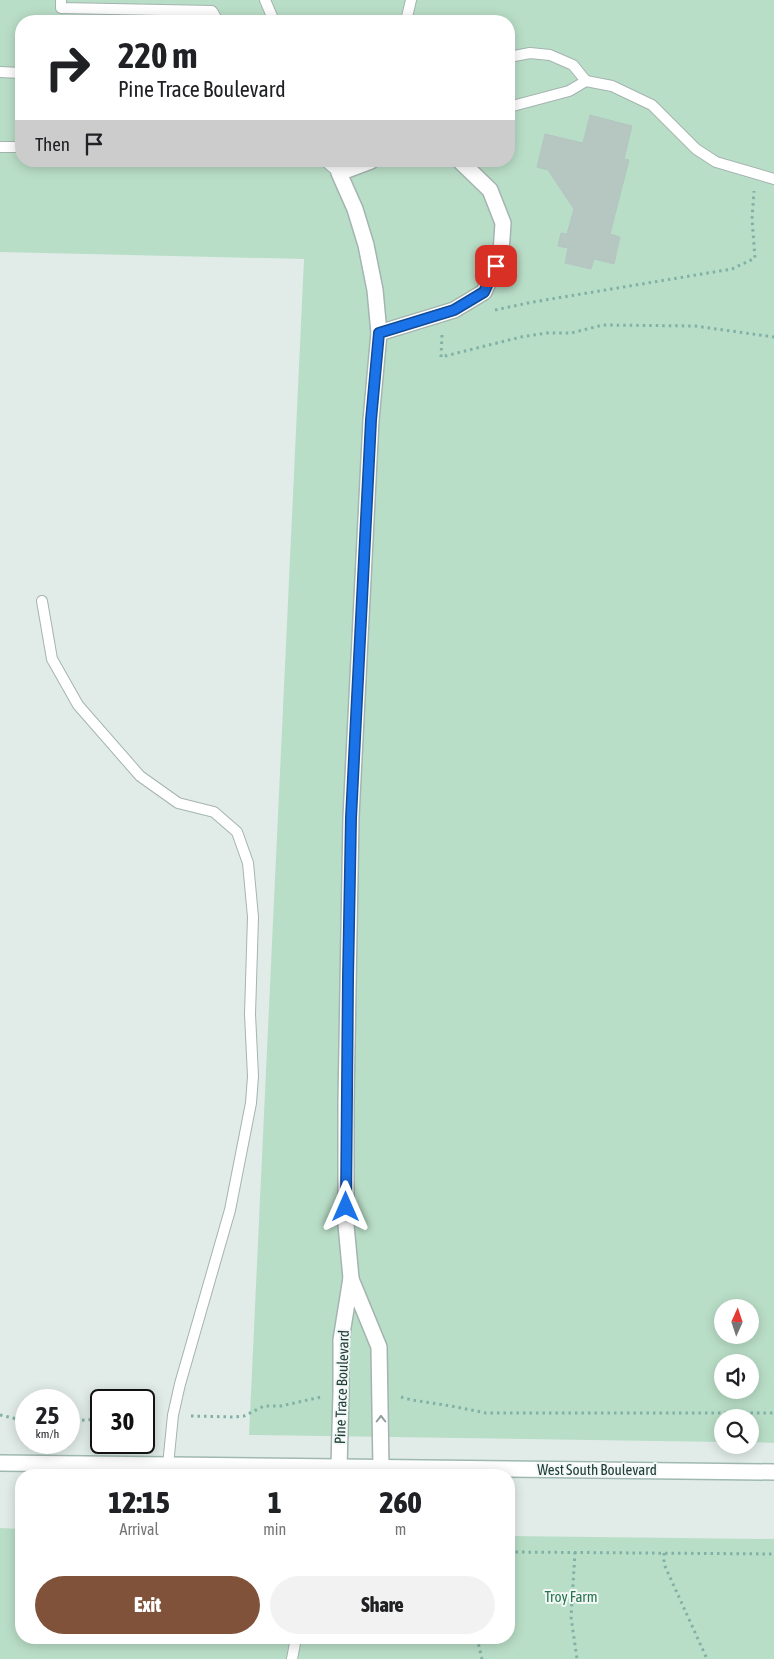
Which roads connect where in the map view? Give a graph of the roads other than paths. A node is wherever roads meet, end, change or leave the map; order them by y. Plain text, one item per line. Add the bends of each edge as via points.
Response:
1 (60, 0) edge
2 (265, 0) edge
3 (411, 0) edge
4 (214, 15) edge
5 (271, 15) edge
6 (407, 15) edge
7 (515, 56) edge
8 (0, 72) edge
9 (15, 73) edge
10 (586, 81) junction
11 (515, 105) edge
12 (0, 147) edge
13 (15, 147) edge
14 (332, 167) edge
15 (354, 167) edge
16 (466, 167) edge
17 (339, 173) junction
18 (774, 179) edge
19 (379, 333) junction
20 (42, 601) dead end
21 (351, 1278) junction
22 (0, 1463) edge
23 (168, 1465) junction
24 (339, 1467) junction
25 (381, 1468) junction
26 (258, 1469) edge
27 (321, 1469) edge
28 (479, 1469) edge
29 (515, 1469) edge
30 (774, 1472) edge
31 (295, 1644) edge
32 (292, 1659) edge

1 - 4 lane via 61,8 212,11
2 - 5 lane
3 - 6 lane
7 - 10 lane via 550,55 573,65
8 - 9 lane
10 - 11 lane via 569,91
10 - 18 lane via 612,86 652,105 696,149 716,162
12 - 13 lane
14 - 17 lane
15 - 17 street
16 - 19 street via 490,190 503,223 501,253 484,292 454,310
17 - 19 street, Pine Trace Boulevard via 366,245
19 - 21 street, Pine Trace Boulevard via 371,420 351,818 346,1225
20 - 23 lane via 52,659 78,705 140,776 178,803 214,812 237,832 248,864 253,917 251,1104 230,1210 180,1384
21 - 24 street, Pine Trace Boulevard via 341,1340
25 -> 21 street, Pine Trace Boulevard via 379,1347
22 - 23 street, West South Boulevard
23 - 26 street, West South Boulevard
24 - 25 street, West South Boulevard
24 - 27 street, West South Boulevard
25 - 28 street, West South Boulevard
29 - 30 street, West South Boulevard
31 - 32 lane

